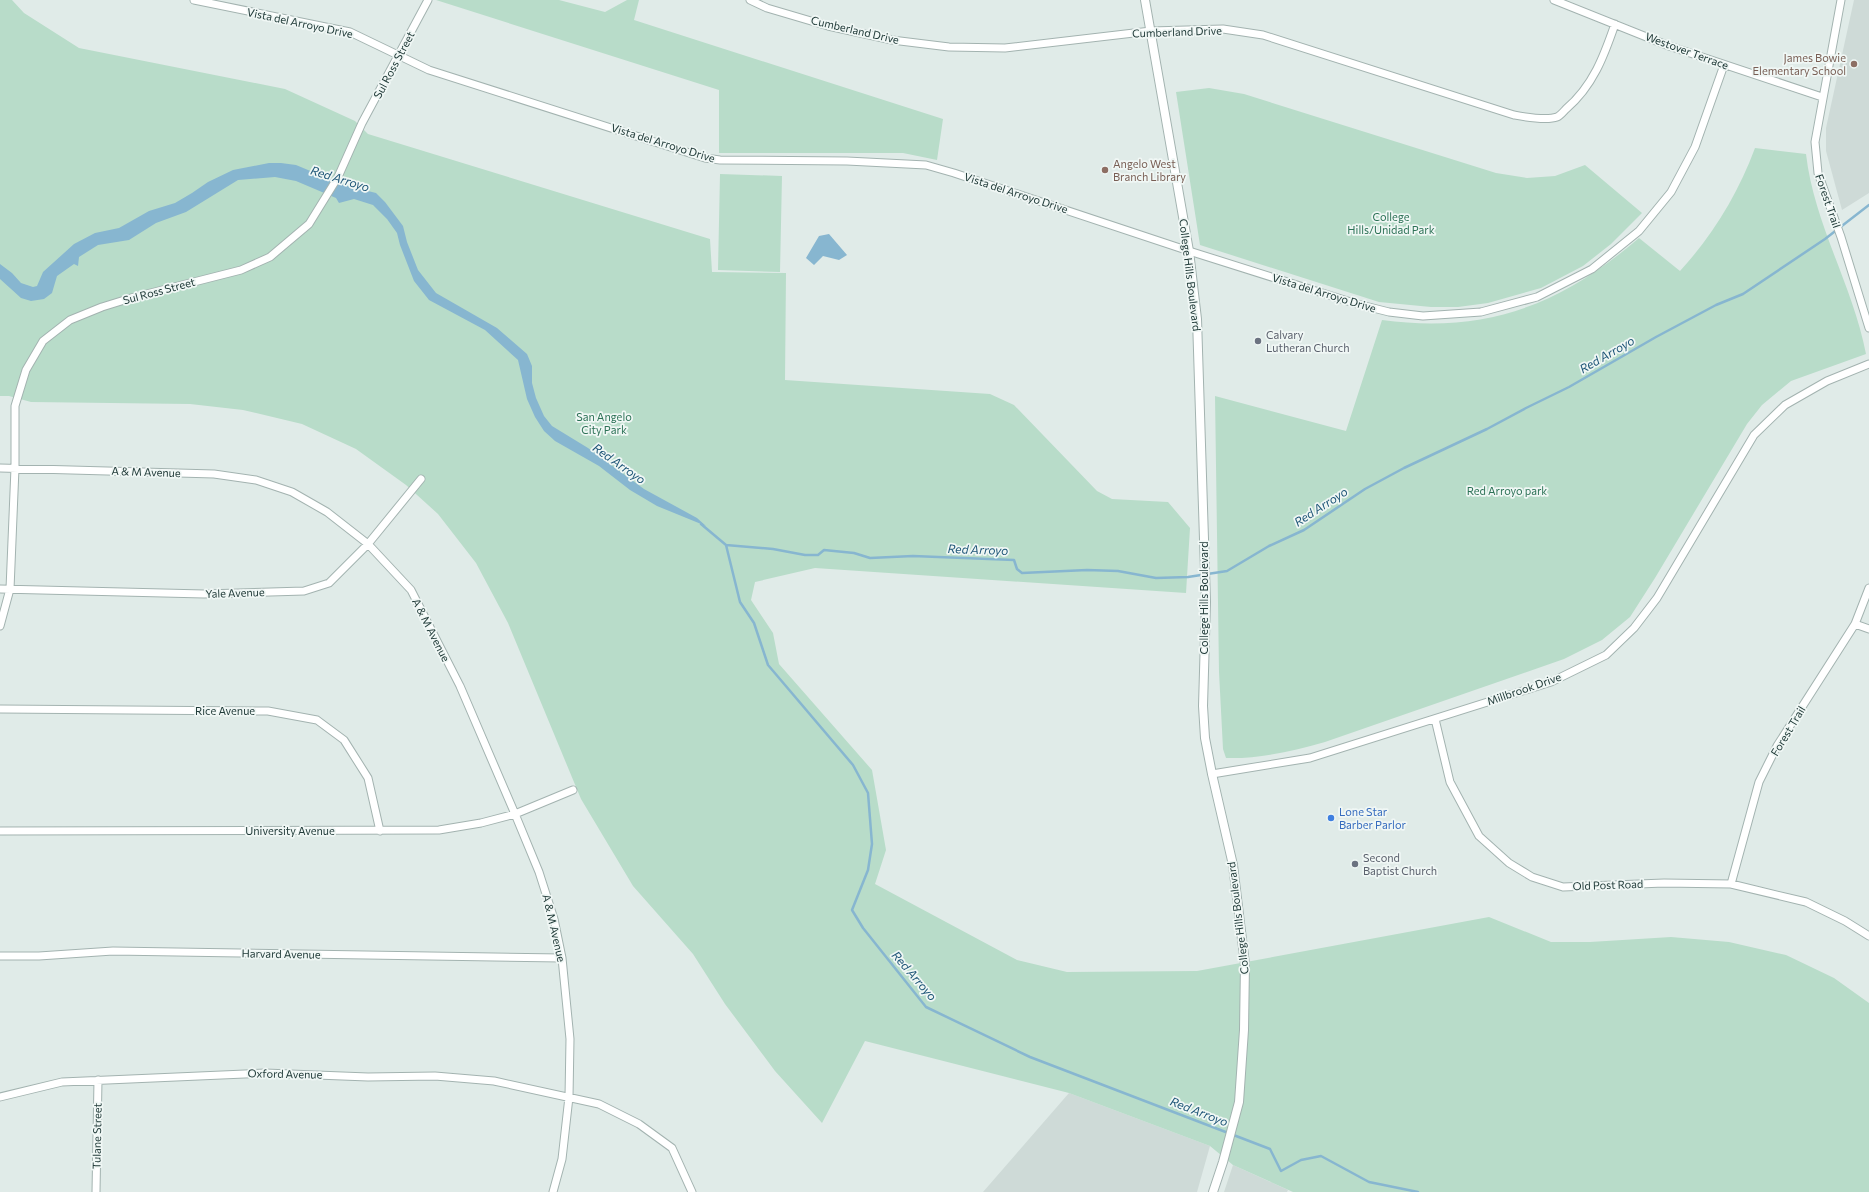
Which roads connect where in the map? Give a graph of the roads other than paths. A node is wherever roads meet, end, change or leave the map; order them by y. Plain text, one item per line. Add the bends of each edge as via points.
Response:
1 (194, 0) edge
2 (428, 0) edge
3 (750, 0) edge
4 (1145, 0) edge
5 (1554, 0) edge
6 (1841, 0) edge
7 (1615, 24) junction
8 (1151, 31) junction
9 (400, 54) junction
10 (1724, 65) junction
11 (1822, 97) junction
12 (1189, 251) junction
13 (1869, 328) edge
14 (1869, 364) edge
15 (0, 468) edge
16 (15, 468) junction
17 (421, 479) dead end
18 (368, 544) junction
19 (1869, 588) edge
20 (0, 589) edge
21 (10, 589) junction
22 (1855, 624) junction
23 (0, 626) edge
24 (1869, 629) edge
25 (0, 709) edge
26 (1435, 719) junction
27 (1212, 774) junction
28 (573, 790) dead end
29 (515, 814) junction
30 (0, 831) edge
31 (380, 831) junction
32 (1731, 884) junction
33 (1869, 936) edge
34 (0, 956) edge
35 (562, 958) junction
36 (98, 1080) junction
37 (0, 1097) edge
38 (569, 1097) junction
39 (96, 1192) edge
40 (553, 1192) edge
41 (692, 1192) edge
42 (1213, 1192) edge

1 - 9 street, Vista del Arroyo Drive via 350,32
2 - 9 street, Sul Ross Street
3 - 8 street, Cumberland Drive via 767,8 828,26 892,40 949,47 1005,48
4 - 8 street, College Hills Boulevard
5 - 7 street, Westover Terrace
6 - 11 street, Forest Trail
7 - 8 street, Cumberland Drive via 1602,62 1576,101 1557,117 1537,118 1514,115 1263,35 1223,29
7 - 10 street, Westover Terrace
8 - 12 street, College Hills Boulevard
9 - 12 street, Vista del Arroyo Drive via 429,70 705,158 926,165
9 - 16 street, Sul Ross Street via 362,123 338,177 322,205 309,224 270,257 240,270 102,307 70,320 43,341 26,370 15,406
10 - 11 street, Westover Terrace
10 - 12 street, Vista del Arroyo Drive via 1695,147 1671,192 1639,231 1592,269 1537,297 1481,312 1423,316 1390,312
11 - 13 street, Forest Trail via 1815,142 1818,173
12 - 27 street, College Hills Boulevard via 1197,319 1205,550 1203,706 1205,738
14 - 26 street, Millbrook Drive via 1827,380 1785,405 1754,435 1657,598 1634,628 1606,655 1551,682
15 - 16 street, A & M Avenue
16 - 18 street, A & M Avenue via 214,474 256,480 292,492 321,509
16 - 21 street, Sul Ross Street
17 - 18 street, Yale Avenue
18 - 21 street, Yale Avenue via 330,584 304,591 204,594
18 - 29 street, A & M Avenue via 411,590 460,686
19 - 22 street, Forest Trail
20 - 21 street, Yale Avenue
21 - 23 street, Sul Ross Street
22 - 24 street
22 - 32 street, Forest Trail via 1777,746 1759,782
25 - 31 street, Rice Avenue via 268,711 317,720 344,740 368,778
26 - 27 street, Millbrook Drive via 1310,758
26 - 32 street, Old Post Road via 1450,782 1479,836 1508,863 1532,877 1563,887 1664,883
27 - 42 street, College Hills Boulevard via 1233,865 1246,964 1239,1102
28 - 29 street, University Avenue
29 - 31 street, University Avenue via 439,830
29 - 35 street, A & M Avenue via 539,872 554,919
30 - 31 street, University Avenue
32 - 33 street, Old Post Road via 1806,902
34 - 35 street, Harvard Avenue via 113,951
35 - 38 street, A & M Avenue via 570,1039
36 - 37 street, Oxford Avenue via 62,1082
36 - 38 street, Oxford Avenue via 265,1072 368,1077 435,1076 494,1081
36 - 39 street, Tulane Street
38 - 40 street, A & M Avenue via 562,1159
38 - 41 street, Oxford Avenue via 599,1104 639,1124 672,1148

